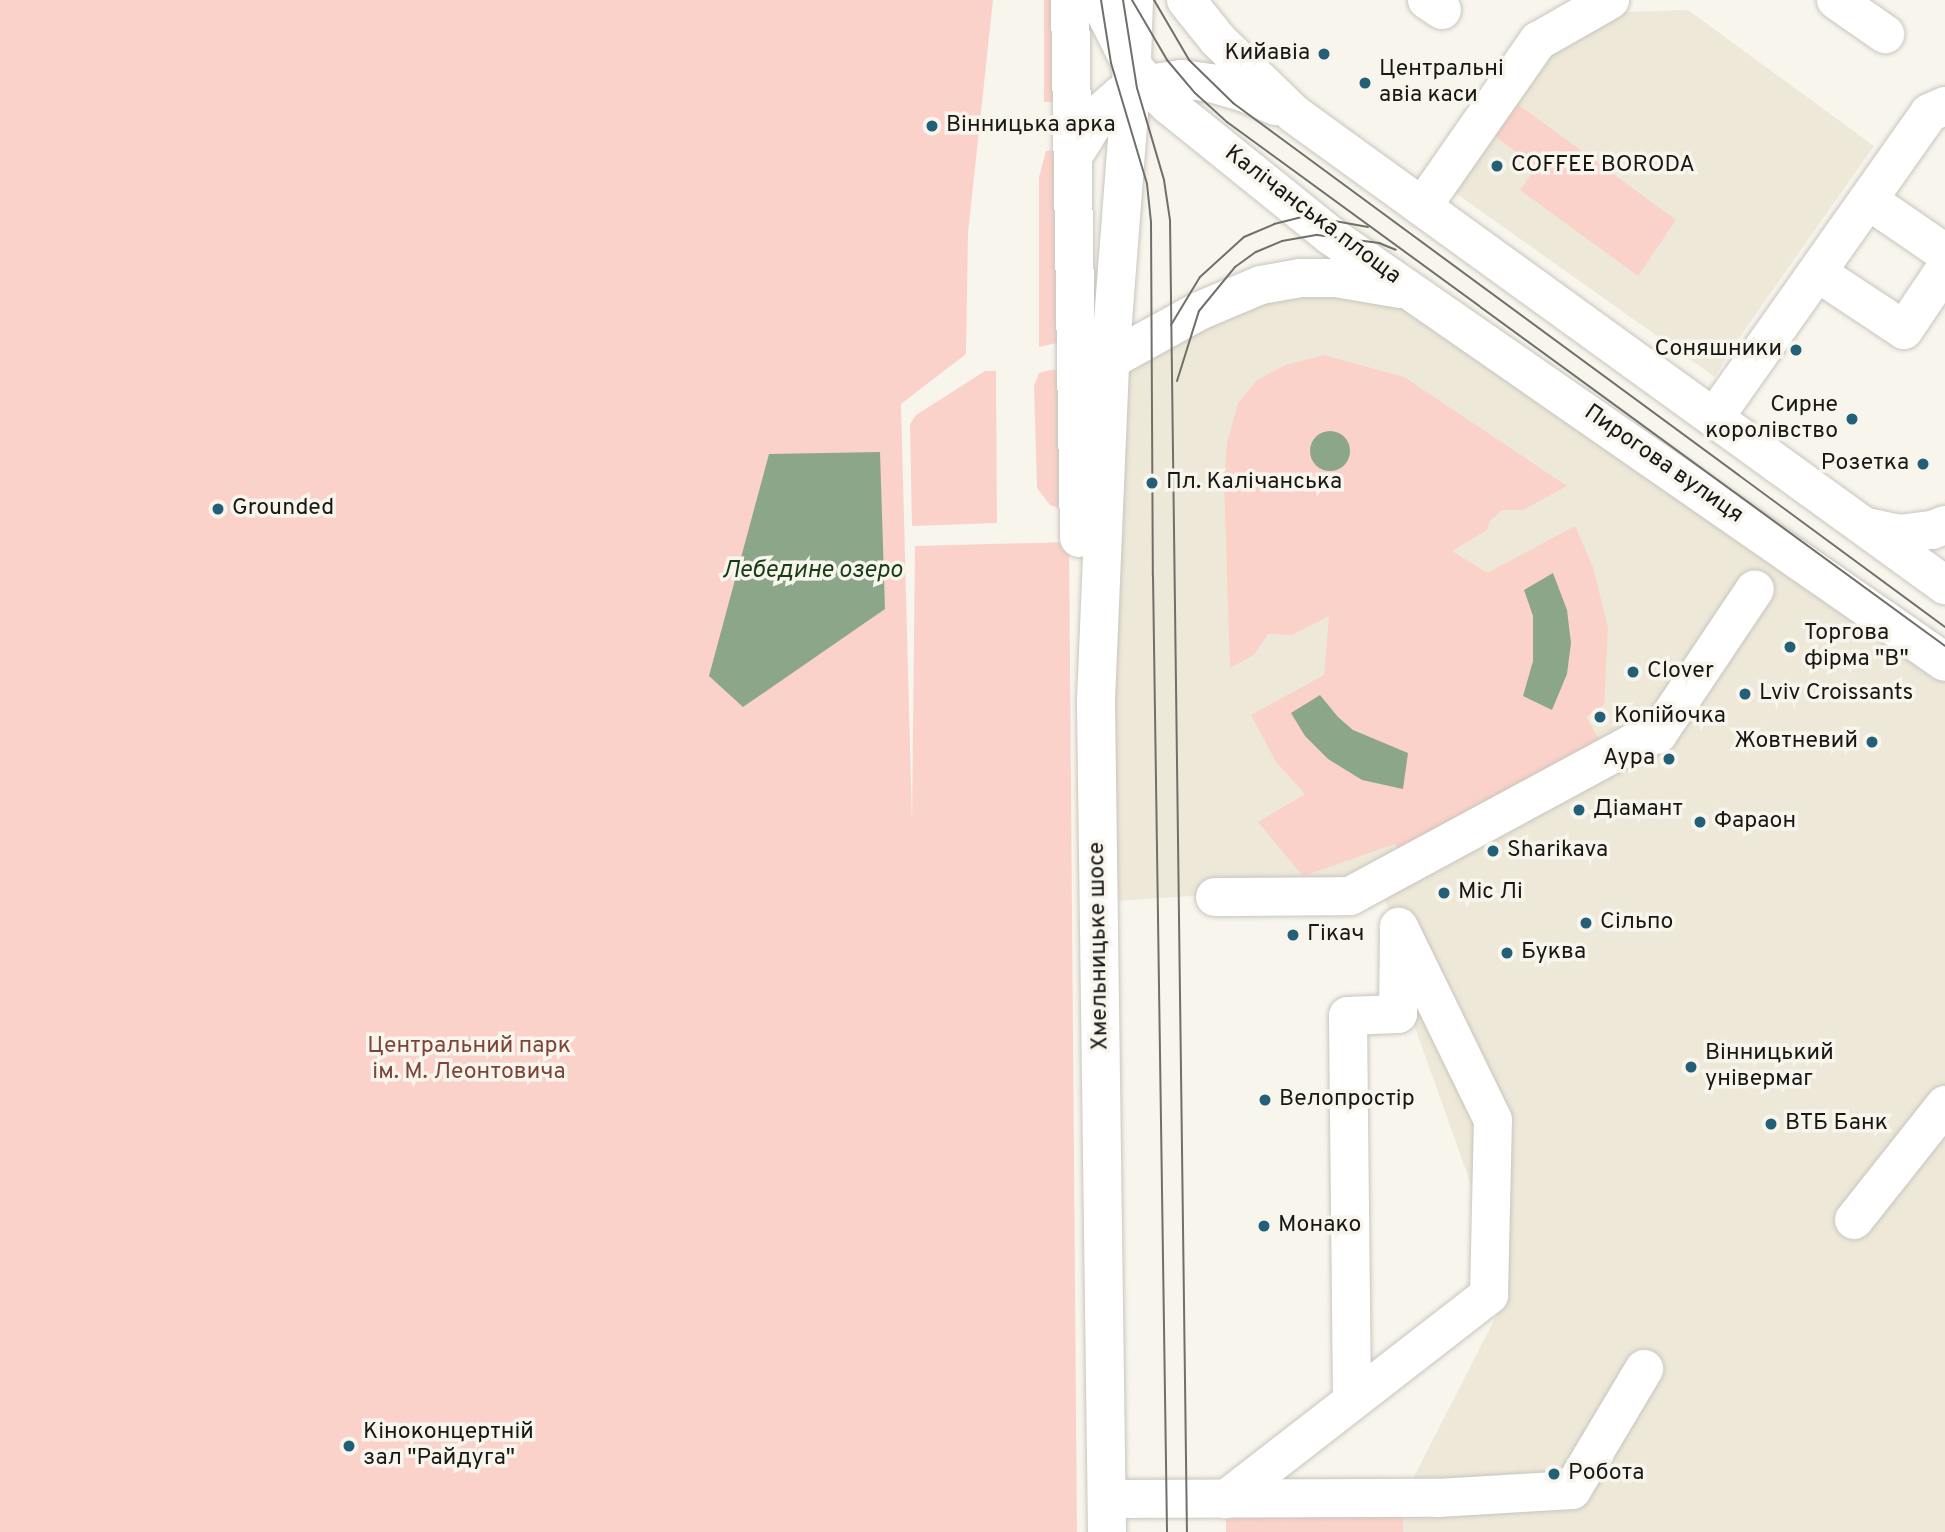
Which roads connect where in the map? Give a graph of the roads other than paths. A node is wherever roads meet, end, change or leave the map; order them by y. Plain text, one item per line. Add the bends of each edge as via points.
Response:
1 (1070, 0) edge
2 (1099, 0) edge
3 (1134, 0) edge
4 (1186, 0) edge
5 (1610, 0) edge
6 (1836, 0) edge
7 (1885, 34) dead end
8 (1136, 79) junction
9 (1945, 106) edge
10 (1294, 114) junction
11 (1074, 155) junction
12 (1868, 201) junction
13 (1422, 207) junction
14 (1945, 253) edge
15 (1945, 269) edge
16 (1818, 273) junction
17 (1410, 291) junction
18 (1110, 360) junction
19 (1714, 418) junction
20 (1945, 525) edge
21 (1867, 527) junction
22 (1945, 585) edge
23 (1755, 589) dead end
24 (1930, 635) edge
25 (1945, 662) edge
26 (1096, 700) junction
27 (1376, 884) junction
28 (1214, 897) dead end
29 (1399, 927) junction
30 (1945, 1105) edge
31 (1854, 1220) dead end
32 (1644, 1369) dead end
33 (1352, 1401) junction
34 (1226, 1499) junction
35 (1107, 1515) edge

1 - 11 main road
2 - 8 main road, Калічанська площа
3 - 8 main road
4 - 10 main road via 1218,40
5 - 13 main road via 1538,41
6 - 7 main road
8 - 10 main road via 1211,83
8 - 11 main road via 1100,113
8 - 17 main road, Калічанська площа via 1323,229
8 - 18 main road
9 - 12 main road via 1929,113
10 - 13 main road
11 - 26 main road via 1079,536
12 - 14 main road
12 - 16 main road
13 - 19 main road
15 - 16 main road via 1904,330
16 - 19 main road
17 - 18 main road, Калічанська площа via 1336,278 1261,285 1199,311
17 - 24 main road, Пирогова вулиця
18 - 26 main road, Хмельницьке шосе
19 - 21 main road
20 - 21 main road via 1899,534
21 - 22 main road
23 - 27 main road via 1658,734 1633,743
24 - 25 main road, Пирогова вулиця
26 - 35 main road, Хмельницьке шосе
27 - 28 main road via 1350,896
27 - 29 main road
29 - 33 main road via 1398,1014 1348,1016
29 - 33 main road via 1493,1120 1489,1294
30 - 31 main road
32 - 34 main road via 1572,1490 1438,1498
33 - 34 main road
34 - 35 main road

